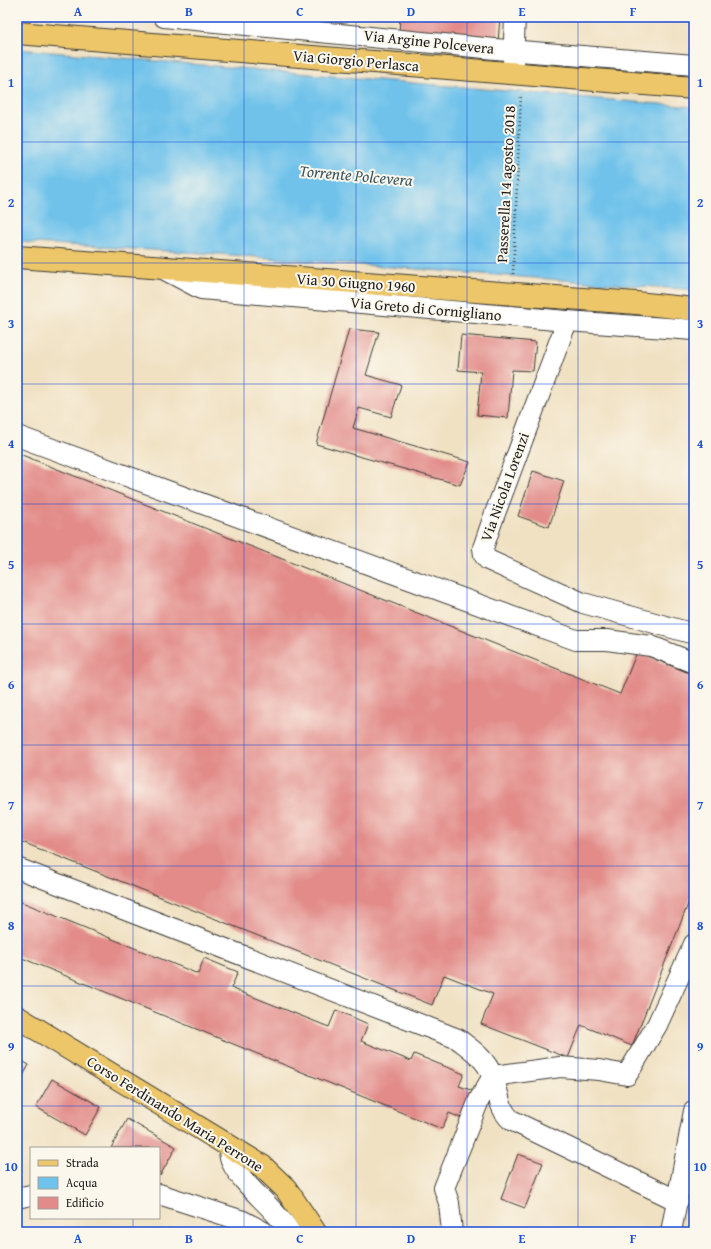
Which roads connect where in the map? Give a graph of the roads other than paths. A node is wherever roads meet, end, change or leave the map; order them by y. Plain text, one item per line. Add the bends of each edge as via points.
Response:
1 (164, 17) edge
2 (515, 17) edge
3 (17, 33) edge
4 (514, 50) junction
5 (694, 65) edge
6 (517, 81) junction
7 (694, 88) edge
8 (17, 257) edge
9 (163, 269) junction
10 (512, 287) junction
11 (694, 309) edge
12 (498, 315) junction
13 (567, 321) junction
14 (694, 330) edge
15 (17, 436) edge
16 (694, 634) edge
17 (694, 663) edge
18 (17, 868) edge
19 (694, 944) edge
20 (17, 1017) edge
21 (493, 1076) junction
22 (694, 1111) edge
23 (229, 1146) junction
24 (160, 1194) edge
25 (30, 1195) edge
26 (17, 1198) edge
27 (678, 1201) junction
28 (264, 1232) edge
29 (290, 1232) edge
30 (315, 1232) edge
31 (452, 1232) edge
32 (671, 1232) edge

1 - 4 street, Via Argine Polcevera
2 - 4 street
3 - 6 main road, Via Giorgio Perlasca
4 - 5 street, Via Argine Polcevera
4 - 6 street
6 - 7 main road, Via Giorgio Perlasca
8 - 9 main road, Via 30 Giugno 1960
9 - 10 main road, Via 30 Giugno 1960
9 - 12 street, Via Greto di Cornigliano via 201,289
10 - 11 main road, Via 30 Giugno 1960
10 - 12 street
12 - 13 street, Via Greto di Cornigliano
13 - 14 street, Via Greto di Cornigliano
13 - 16 street, Via Nicola Lorenzi via 494,516 483,548 484,555 488,560 582,603
15 - 17 street via 576,640 607,640 651,646
18 - 21 street via 458,1039 483,1058
19 - 21 street via 657,1025 627,1075 560,1067
20 - 23 main road, Corso Ferdinando Maria Perrone
21 - 27 street via 503,1113 511,1120
21 - 31 street via 479,1100 444,1188 449,1204
22 - 27 street
23 - 29 street via 230,1160 239,1174 273,1208
23 - 30 main road, Corso Ferdinando Maria Perrone via 262,1166 286,1189
24 - 28 street via 243,1221
25 - 26 street
27 - 32 street

